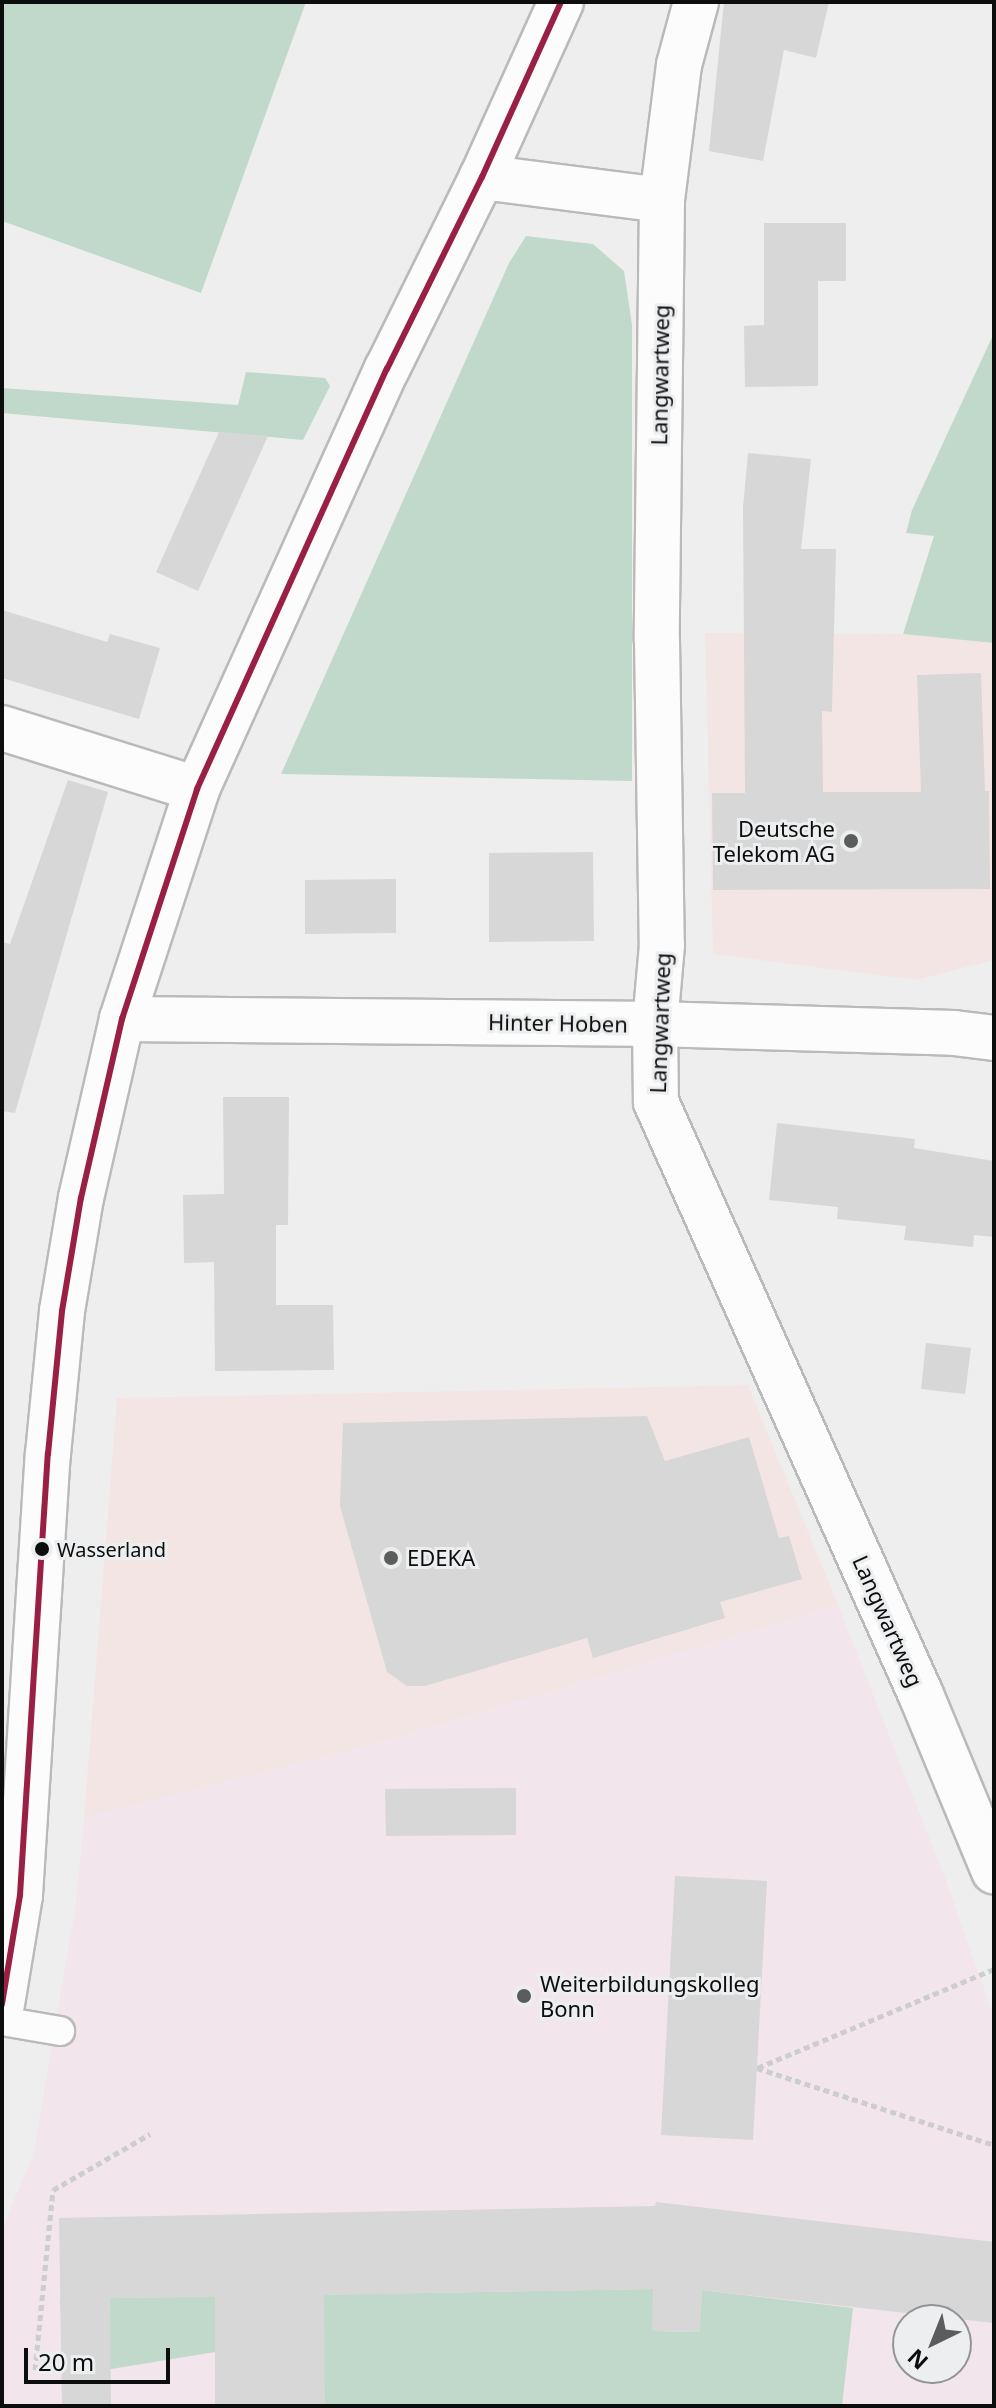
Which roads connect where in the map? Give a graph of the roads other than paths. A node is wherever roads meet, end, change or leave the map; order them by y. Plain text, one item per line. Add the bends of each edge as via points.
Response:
1 (561, 2) edge
2 (696, 2) edge
3 (482, 177) junction
4 (662, 200) junction
5 (2, 728) edge
6 (197, 789) junction
7 (122, 1019) junction
8 (655, 1024) junction
9 (994, 1038) edge
10 (994, 1871) edge
11 (2, 2004) edge
12 (2, 2021) edge
13 (60, 2031) dead end

1 - 3 street
2 - 4 street, Langwartweg via 679,65
3 - 4 street
3 - 6 street via 387,369
4 - 8 street, Langwartweg via 657,640 662,945
5 - 6 street
6 - 7 street
7 - 8 street, Hinter Hoben
7 - 11 street via 81,1198 62,1311 20,1895
8 - 9 street, Hinter Hoben
8 - 10 street, Langwartweg via 656,1102
12 - 13 lane

